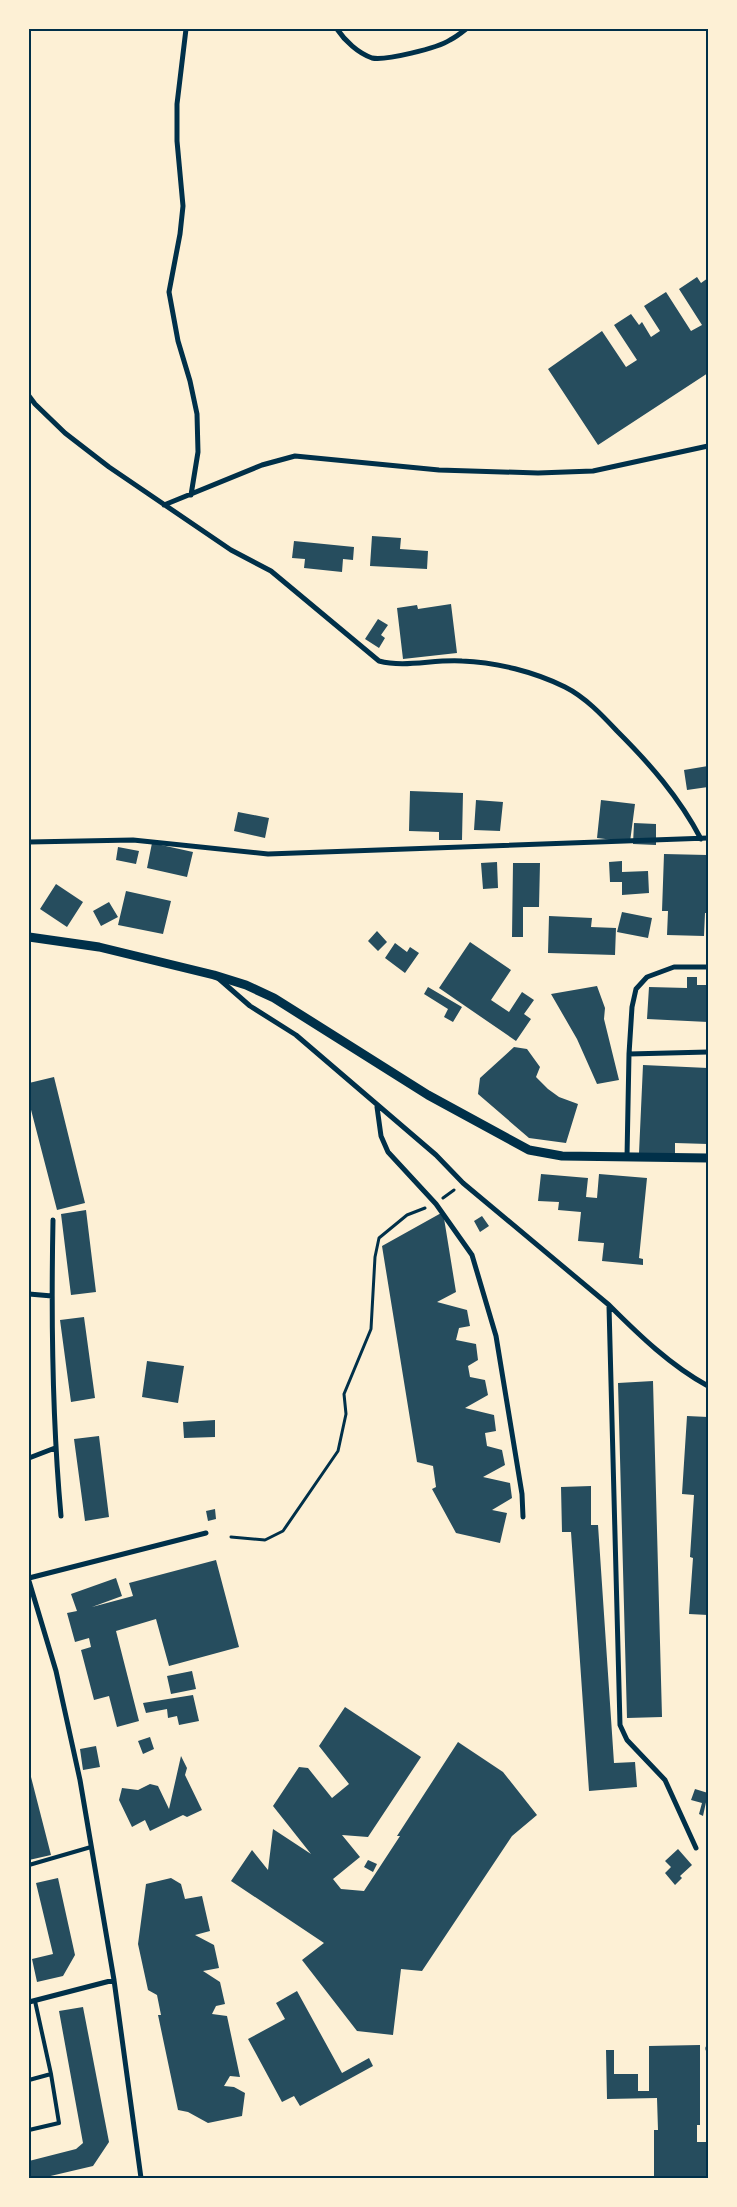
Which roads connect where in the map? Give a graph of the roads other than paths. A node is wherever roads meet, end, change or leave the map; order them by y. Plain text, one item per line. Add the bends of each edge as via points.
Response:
1 (186, 29) edge
2 (337, 29) edge
3 (466, 29) edge
4 (29, 396) edge
5 (708, 446) edge
6 (191, 496) junction
7 (164, 505) junction
8 (702, 838) junction
9 (708, 838) edge
10 (29, 842) edge
11 (29, 937) edge
12 (708, 967) edge
13 (214, 975) junction
14 (708, 1052) edge
15 (629, 1054) junction
16 (377, 1106) junction
17 (627, 1156) junction
18 (708, 1158) edge
19 (53, 1220) dead end
20 (29, 1294) edge
21 (52, 1296) junction
22 (609, 1305) junction
23 (708, 1386) edge
24 (55, 1448) junction
25 (29, 1458) edge
26 (61, 1516) dead end
27 (523, 1516) dead end
28 (206, 1534) dead end
29 (29, 1579) edge
30 (91, 1846) junction
31 (696, 1848) dead end
32 (29, 1865) edge
33 (114, 1980) junction
34 (32, 2001) edge
35 (52, 2074) junction
36 (29, 2080) edge
37 (29, 2130) edge
38 (139, 2178) edge

1 - 6 street via 177,104 183,206 170,292 196,414 198,452
2 - 3 street via 360,52 373,58 404,55 449,41
4 - 7 street via 65,433
5 - 6 street via 593,471 538,474 439,470 295,456 262,465
6 - 7 street
7 - 8 street via 231,550 271,572 379,661 397,664 463,661 517,670 565,688 599,712 657,771
8 - 9 street
8 - 10 street via 268,854 133,840
11 - 13 street via 99,947
12 - 15 street via 674,967 647,977 636,989
13 - 16 street via 250,1006 296,1035
13 - 17 street via 274,998 428,1095 529,1150 562,1156
14 - 15 street
15 - 17 street
16 - 22 street
16 - 27 street via 381,1136 388,1152 436,1204 472,1255 496,1336
17 - 18 street
19 - 21 street
20 - 21 street
21 - 24 street
22 - 23 street via 679,1368
22 - 31 street via 620,1725 627,1740 665,1780
24 - 25 street
24 - 26 street
28 - 29 street
29 - 30 street via 56,1671
30 - 32 lane
30 - 33 street
33 - 34 street
33 - 38 street
34 - 35 lane
35 - 36 lane
35 - 37 lane via 58,2122

